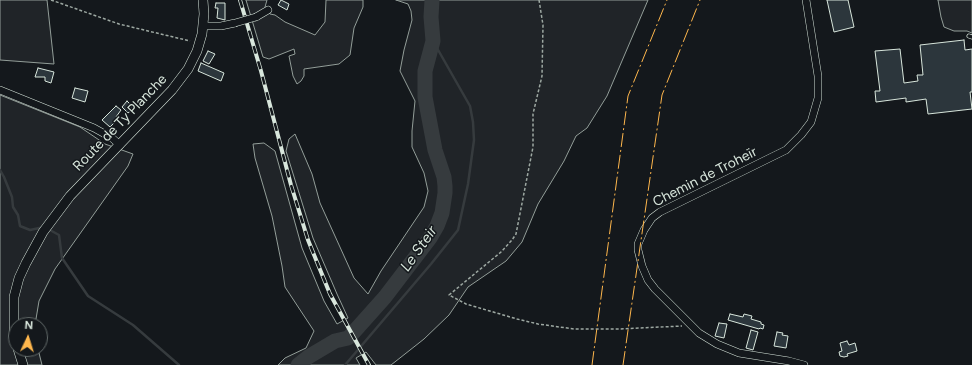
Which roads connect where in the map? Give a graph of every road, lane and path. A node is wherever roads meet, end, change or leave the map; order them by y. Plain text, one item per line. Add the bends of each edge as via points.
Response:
1 (51, 0) edge
2 (203, 0) edge
3 (539, 0) edge
4 (806, 0) edge
5 (268, 10) dead end
6 (203, 26) junction
7 (200, 42) junction
8 (0, 90) edge
9 (120, 145) junction
10 (13, 317) edge
11 (690, 326) junction
12 (804, 365) edge

1 - 7 path via 119,24
2 - 6 street, Route de Ty Planche
3 - 11 path via 543,25 542,76 533,114 533,147 516,234 501,252 449,295 466,304 517,319 574,329
4 - 11 street, Chemin de Troheïr via 817,63 818,87 817,105 806,130 794,143 776,155 660,212 648,223 640,238 638,250 648,280
5 - 6 street, bridge via 235,23
6 - 7 street, Route de Ty Planche
7 - 9 street, Route de Ty Planche via 188,69 177,84
8 - 9 street via 89,126
9 - 10 street, Route de Ty Planche via 70,196 46,229 16,286
11 - 12 street, Chemin de Troheïr via 728,349 746,355

